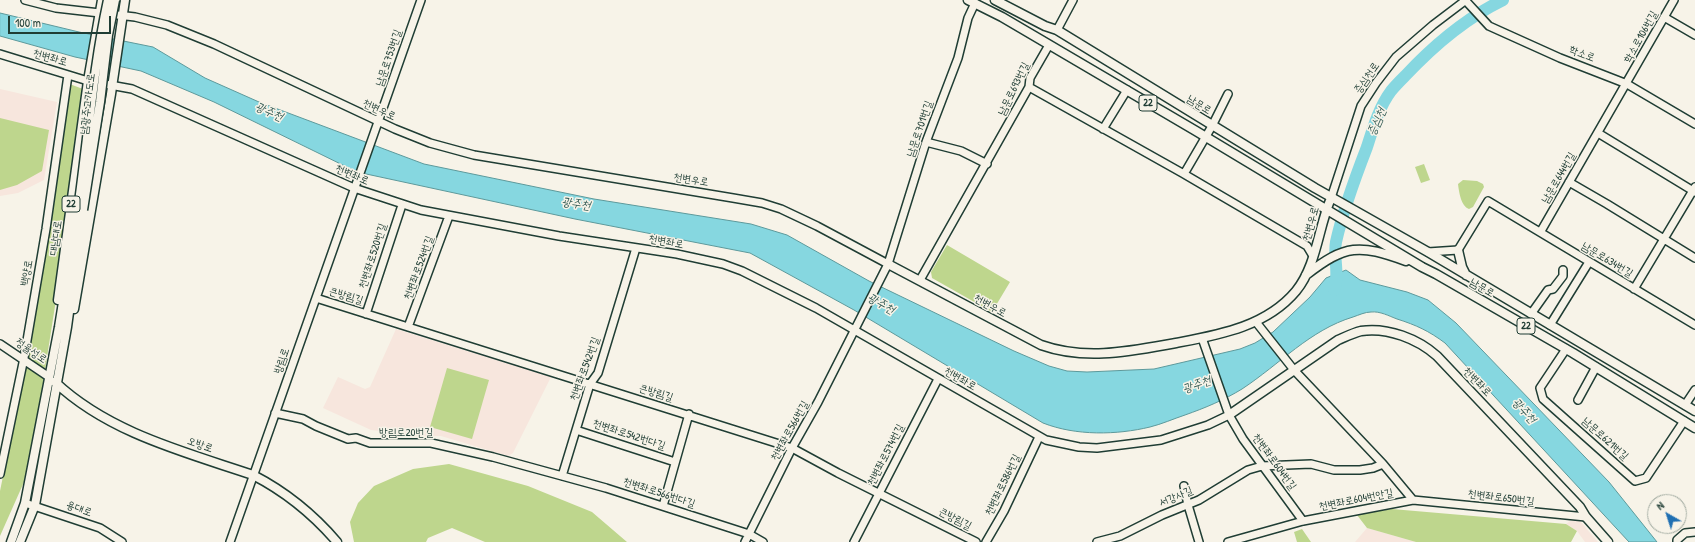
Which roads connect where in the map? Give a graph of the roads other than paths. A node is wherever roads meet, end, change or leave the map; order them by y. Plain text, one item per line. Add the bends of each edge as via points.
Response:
1 (25, 0) edge
2 (102, 0) edge
3 (108, 0) edge
4 (115, 0) edge
5 (125, 0) edge
6 (420, 0) edge
7 (995, 0) edge
8 (1073, 0) edge
9 (1466, 0) edge
10 (1674, 0) edge
11 (975, 1) edge
12 (99, 14) junction
13 (122, 15) junction
14 (1664, 17) junction
15 (1057, 30) junction
16 (1695, 35) edge
17 (1049, 45) junction
18 (0, 54) edge
19 (68, 75) junction
20 (88, 81) junction
21 (112, 84) junction
22 (1627, 84) junction
23 (1029, 87) junction
24 (1127, 90) junction
25 (1228, 94) dead end
26 (379, 122) junction
27 (1695, 124) edge
28 (1212, 126) junction
29 (1103, 129) junction
30 (1598, 133) junction
31 (1206, 136) junction
32 (926, 142) junction
33 (987, 164) junction
34 (1184, 174) junction
35 (1570, 182) junction
36 (354, 188) junction
37 (1694, 190) edge
38 (1330, 198) junction
39 (402, 204) junction
40 (80, 209) junction
41 (1326, 209) junction
42 (449, 216) junction
43 (1541, 231) junction
44 (1664, 239) junction
45 (636, 248) junction
46 (1458, 250) junction
47 (1428, 252) junction
48 (1313, 256) junction
49 (1695, 258) edge
50 (1589, 262) junction
51 (888, 264) junction
52 (1422, 267) junction
53 (1563, 270) dead end
54 (1306, 275) junction
55 (1467, 276) junction
56 (920, 280) junction
57 (1634, 289) junction
58 (316, 298) junction
59 (366, 314) junction
60 (1531, 314) junction
61 (1256, 322) junction
62 (1550, 325) junction
63 (1695, 325) edge
64 (63, 327) junction
65 (408, 327) junction
66 (854, 329) junction
67 (1202, 338) junction
68 (0, 344) edge
69 (1566, 349) junction
70 (24, 358) junction
71 (1596, 367) junction
72 (1294, 370) junction
73 (49, 377) junction
74 (938, 378) junction
75 (57, 384) junction
76 (590, 384) junction
77 (1695, 390) edge
78 (1578, 400) dead end
79 (1685, 405) junction
80 (1695, 411) edge
81 (1228, 412) junction
82 (275, 413) junction
83 (689, 414) junction
84 (1684, 421) junction
85 (1695, 428) edge
86 (576, 430) junction
87 (1039, 437) junction
88 (792, 448) junction
89 (675, 462) junction
90 (1383, 464) junction
91 (1262, 466) junction
92 (0, 474) edge
93 (253, 475) junction
94 (562, 476) junction
95 (1184, 486) dead end
96 (879, 493) junction
97 (1413, 500) junction
98 (25, 502) junction
99 (35, 504) junction
100 (1188, 505) junction
101 (663, 506) junction
102 (1586, 517) junction
103 (1303, 521) junction
104 (1695, 532) edge
105 (749, 534) junction
106 (11, 542) edge
107 (20, 542) edge
108 (122, 542) edge
109 (230, 542) edge
110 (337, 542) edge
111 (745, 542) edge
112 (763, 542) edge
113 (854, 542) edge
114 (976, 542) edge
115 (986, 542) edge
116 (1097, 542) edge
117 (1199, 542) edge
118 (1228, 542) edge
119 (1608, 542) edge
120 (1677, 542) edge

1 - 12 street, 천변우로 via 56,8
2 - 12 main road, 22
3 - 40 main road, 남광주고가도로, bridge via 99,47
4 - 40 main road, 남광주고가도로, bridge via 100,102
5 - 13 main road, 22
6 - 26 street, 남문로753번길
7 - 15 main road, 남문로 / 22
8 - 15 street
9 - 22 street, 학소로 via 1489,26
9 - 38 street, 증심천로 via 1396,57 1376,83 1361,106
10 - 14 street, 학소로106번길
11 - 17 main road, 남문로 / 22
11 - 32 street, 남문로701번길 via 958,58
12 - 13 street, 천변우로
12 - 20 main road, 22
13 - 21 main road, 22
13 - 26 street, 천변우로 via 152,20 189,33
14 - 16 street
14 - 22 street, 학소로106번길
15 - 28 main road, 남문로 / 22
17 - 23 street, 남문로693번길 via 1030,78
17 - 24 main road, 남문로 / 22
18 - 19 street, 천변좌로
19 - 20 street, 천변좌로
19 - 70 street, 백양로
20 - 21 street, 천변좌로
20 - 64 main road, 대남대로 / 22 via 57,305
21 - 36 street, 천변좌로 via 145,94
21 - 64 main road, 대남대로 / 22 via 75,308
22 - 27 street, 학소로
22 - 30 street, 남문로644번길
23 - 29 street
23 - 33 street, 남문로693번길
24 - 29 street
24 - 31 main road, 남문로 / 22
25 - 28 street
26 - 36 street, 남문로753번길
26 - 51 street, 천변우로 via 430,143 474,155 768,205 817,226
28 - 31 street
28 - 38 main road, 남문로 / 22
29 - 34 street
30 - 35 street, 남문로644번길
30 - 37 street, 남문로634번길
31 - 34 street
31 - 41 main road, 남문로 / 22
32 - 33 street via 961,150
32 - 51 street, 남문로701번길
33 - 56 street, 남문로693번길
34 - 48 street, 천변우로 via 1307,246
35 - 43 street, 남문로644번길
35 - 44 street
36 - 39 street, 천변좌로
36 - 58 street, 방림로
37 - 44 street, 남문로634번길
38 - 41 main road, 천변우로
38 - 47 main road, 남문로 / 22
39 - 42 street, 천변좌로
39 - 59 street, 천변좌로520번길
40 - 64 main road, 대남대로
41 - 48 main road, 천변우로
41 - 52 main road, 남문로 / 22
42 - 45 street, 천변좌로
42 - 65 street, 천변좌로524번길
43 - 46 street via 1488,201
43 - 50 street, 남문로634번길
44 - 49 street
44 - 57 street, 남문로634번길
45 - 66 street, 천변좌로 via 723,264 742,271
45 - 76 street, 천변좌로542번길 via 598,373
46 - 47 street
46 - 55 main road
47 - 55 main road, 남문로 / 22
48 - 54 main road, 천변우로
50 - 57 street, 남문로634번길
50 - 62 street
51 - 56 main road, 천변우로
51 - 66 street, 남문로701번길
52 - 54 main road via 1371,250 1355,250 1325,261
52 - 69 main road, 남문로 / 22
53 - 60 street via 1563,276 1554,289 1548,290
54 - 61 main road, 천변우로 via 1284,303
55 - 60 main road, 남문로 / 22
56 - 67 main road, 천변우로 via 1030,340 1064,352 1110,353
57 - 63 street
58 - 59 street, 큰방림길
58 - 82 street, 방림로
59 - 65 street, 큰방림길
60 - 62 main road, 남문로 / 22
61 - 67 main road, 천변우로
61 - 72 street
62 - 79 main road, 남문로 / 22
64 - 73 main road, 대남대로 / 22
64 - 75 main road, 대남대로 / 22
65 - 76 street, 큰방림길
66 - 74 street, 천변좌로
66 - 88 street, 천변좌로566번길
67 - 81 street, 천변좌로604번길
68 - 70 street, 정율성로
69 - 71 main road, 남문로 / 22
69 - 84 street, 남문로621번길 via 1540,388 1543,398 1635,481 1646,478
70 - 73 street, 정율성로
70 - 92 street, 백양로
71 - 78 street
71 - 84 main road, 남문로 / 22
72 - 81 main road, 천변좌로
72 - 90 street
72 - 102 main road, 천변좌로 via 1338,340 1361,331 1389,333 1418,342 1437,356 1580,507
73 - 75 main road, 오방로
73 - 98 main road, 대남대로 / 22
74 - 87 street, 천변좌로
74 - 96 street, 천변좌로574번길
75 - 93 main road, 오방로 via 96,414 126,429
75 - 99 main road, 대남대로 / 22
76 - 83 street, 큰방림길
76 - 86 street, 천변좌로542번길
77 - 79 street
79 - 80 main road, 남문로 / 22
81 - 87 street, 천변좌로 via 1208,425 1173,437 1098,448 1079,447
81 - 91 street, 천변좌로604번길
82 - 93 street, 방림로
82 - 94 street, 방림로20번길 via 303,419 348,439 356,438 370,444 446,445
83 - 88 street, 큰방림길
83 - 89 street
84 - 85 main road, 남문로 / 22
86 - 89 street, 천변좌로542번다길
86 - 94 street, 천변좌로542번길
87 - 115 street, 천변좌로586번길 via 1004,511
88 - 96 street, 큰방림길
88 - 105 street, 천변좌로566번길
89 - 101 street
90 - 91 street via 1360,470 1334,470 1311,464
90 - 97 street
91 - 100 street, 서강사길 via 1248,470
91 - 103 street, 천변좌로604번길
93 - 109 street, 방림로
93 - 110 main road, 오방로 via 290,497 309,512
94 - 101 street, 천변좌로566번다길
95 - 100 street
96 - 113 street, 천변좌로574번길
96 - 114 street, 큰방림길
97 - 102 street, 천변좌로650번길
97 - 103 street, 천변좌로604번안길
98 - 99 street, 용대로
98 - 106 main road, 대남대로 / 22
99 - 107 main road, 대남대로 / 22
99 - 108 street, 용대로 via 100,528
100 - 116 street, 서강사길 via 1120,536
100 - 117 street
101 - 105 street, 천변좌로566번다길
102 - 119 main road, 천변좌로
103 - 118 street, 천변좌로604번안길
104 - 120 street via 1678,537
105 - 111 street, 천변좌로566번길
105 - 112 street, 천변좌로566번다길

